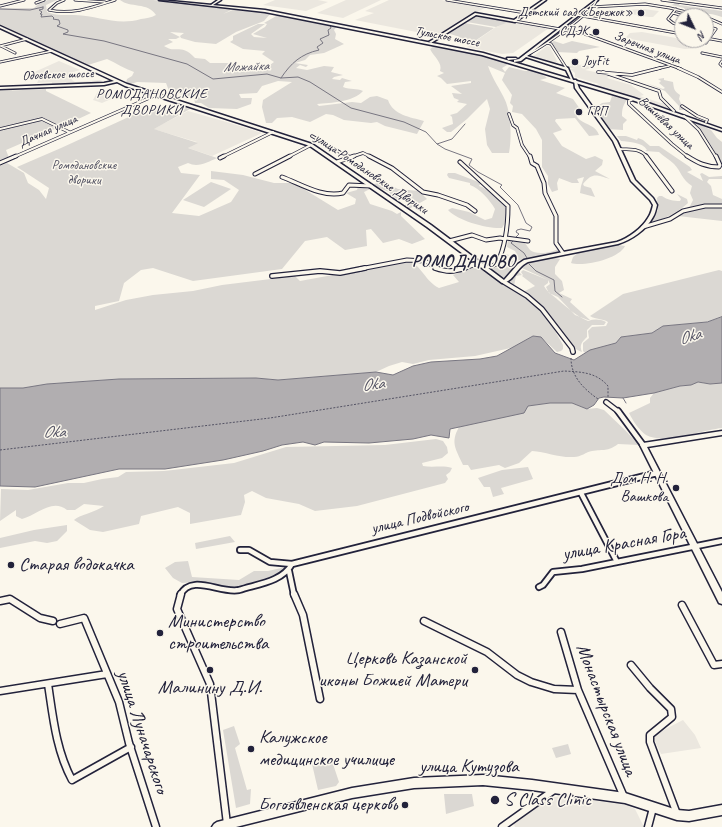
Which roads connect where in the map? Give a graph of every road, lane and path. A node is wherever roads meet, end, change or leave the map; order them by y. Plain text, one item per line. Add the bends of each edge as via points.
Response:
1 (24, 0) edge
2 (44, 0) edge
3 (64, 0) edge
4 (75, 0) edge
5 (115, 0) edge
6 (160, 0) edge
7 (167, 0) edge
8 (220, 0) edge
9 (447, 0) edge
10 (545, 0) edge
11 (595, 0) edge
12 (662, 0) edge
13 (670, 1) junction
14 (107, 2) junction
15 (36, 3) dead end
16 (212, 4) junction
17 (0, 6) edge
18 (592, 7) junction
19 (666, 7) junction
20 (722, 8) edge
21 (674, 9) edge
22 (526, 13) junction
23 (673, 13) edge
24 (577, 15) junction
25 (581, 16) junction
26 (514, 21) junction
27 (674, 23) edge
28 (1, 28) edge
29 (560, 29) junction
30 (674, 33) edge
31 (27, 40) junction
32 (543, 42) junction
33 (429, 43) junction
34 (547, 43) junction
35 (0, 46) edge
36 (52, 51) junction
37 (15, 53) dead end
38 (702, 53) dead end
39 (525, 56) junction
40 (722, 57) edge
41 (520, 58) junction
42 (515, 61) junction
43 (722, 61) edge
44 (0, 62) edge
45 (523, 64) junction
46 (669, 66) junction
47 (722, 66) edge
48 (567, 68) junction
49 (598, 72) dead end
50 (604, 72) junction
51 (573, 80) junction
52 (116, 82) junction
53 (0, 88) edge
54 (722, 92) edge
55 (156, 95) junction
56 (633, 99) junction
57 (682, 106) dead end
58 (674, 111) junction
59 (509, 114) dead end
60 (684, 116) junction
61 (706, 122) junction
62 (0, 129) edge
63 (722, 129) edge
64 (69, 132) junction
65 (273, 132) junction
66 (312, 136) dead end
67 (311, 145) junction
68 (620, 149) junction
69 (220, 158) dead end
70 (350, 158) junction
71 (337, 162) junction
72 (460, 162) dead end
73 (0, 163) edge
74 (255, 174) dead end
75 (282, 176) dead end
76 (371, 186) junction
77 (672, 191) dead end
78 (722, 206) edge
79 (475, 211) dead end
80 (642, 227) junction
81 (505, 238) junction
82 (449, 241) junction
83 (528, 241) dead end
84 (563, 253) junction
85 (479, 263) junction
86 (485, 268) junction
87 (272, 276) dead end
88 (504, 282) junction
89 (573, 352) dead end
90 (606, 402) dead end
91 (722, 433) edge
92 (643, 445) junction
93 (657, 473) junction
94 (581, 493) junction
95 (722, 541) edge
96 (695, 546) junction
97 (240, 550) dead end
98 (617, 562) junction
99 (292, 564) junction
100 (289, 571) junction
101 (539, 587) dead end
102 (722, 600) edge
103 (0, 601) edge
104 (682, 605) dead end
105 (424, 620) dead end
106 (53, 621) dead end
107 (60, 624) dead end
108 (560, 632) dead end
109 (722, 664) edge
110 (631, 665) dead end
111 (107, 674) junction
112 (48, 684) junction
113 (578, 690) junction
114 (0, 691) edge
115 (320, 699) dead end
116 (131, 748) junction
117 (558, 788) junction
118 (625, 798) junction
119 (653, 808) junction
120 (722, 810) edge
121 (677, 815) junction
122 (227, 825) junction
123 (156, 827) edge
124 (217, 827) edge
125 (502, 827) edge
126 (648, 827) edge

1 - 17 street
2 - 15 street
3 - 14 street via 49,10 77,12
4 - 14 street
5 - 14 street
6 - 16 main road, Тульское шоссе
7 - 16 main road, Тульское шоссе
8 - 16 street
9 - 22 street
10 - 22 street
11 - 18 street via 596,3
11 - 24 street
11 - 29 street
12 - 13 street
13 - 19 street via 671,4
13 - 20 street
16 - 33 main road, Тульское шоссе via 265,11
18 - 19 street via 640,4
18 - 25 street
19 - 21 street
22 - 26 street
23 - 27 street via 668,19
24 - 25 street
24 - 29 street
25 - 29 street
25 - 30 street
26 - 29 street, Заречная улица
26 - 33 street via 476,14
28 - 31 street, улица Ромодановские Дворики
29 - 32 street
29 - 34 street
29 - 41 street
29 - 46 street, Заречная улица via 579,31
31 - 35 street
31 - 36 street, улица Ромодановские Дворики
32 - 34 street
32 - 39 street
33 - 42 main road, Тульское шоссе
33 - 42 main road, Тульское шоссе
34 - 39 street
34 - 48 street
35 - 37 street
36 - 44 street
36 - 52 street, улица Ромодановские Дворики
38 - 40 street
39 - 41 street
39 - 48 street
41 - 42 street
41 - 45 street
42 - 45 main road, Тульское шоссе
42 - 51 main road, Тульское шоссе
43 - 47 street
45 - 51 main road, Тульское шоссе
46 - 50 street via 632,74
46 - 54 street, Заречная улица via 704,80
48 - 51 street
49 - 50 street
50 - 58 street via 659,91
51 - 56 main road, Тульское шоссе
51 - 58 main road, Тульское шоссе
51 - 68 street
52 - 53 street, Одоевское шоссе
52 - 55 street, улица Ромодановские Дворики
55 - 64 street, Дачная улица
55 - 65 street, улица Ромодановские Дворики
56 - 60 main road, Тульское шоссе
56 - 60 street, Вишнёвая улица via 629,104 683,155 702,165 719,167 711,147
57 - 61 street via 707,120
58 - 61 main road, Тульское шоссе
59 - 84 street via 522,145 532,163 537,166 544,184 545,194 556,216 556,243
60 - 63 main road, Тульское шоссе
61 - 63 main road, Тульское шоссе
62 - 64 street via 42,119
64 - 73 street, Дачная улица
65 - 67 street, улица Ромодановские Дворики
65 - 69 street
66 - 70 street
67 - 71 street, улица Ромодановские Дворики
67 - 74 street
68 - 77 street via 644,153
68 - 80 street via 633,181 655,205 651,216
70 - 71 street
70 - 79 street via 363,153 392,168 423,192 467,205
71 - 76 street, улица Ромодановские Дворики
72 - 81 street via 508,206 508,228
75 - 76 street via 314,190 334,194 344,193 350,185
76 - 82 street, улица Ромодановские Дворики
78 - 80 street via 705,206 683,211 670,219
80 - 84 street via 618,243
81 - 82 street via 486,240 472,235
81 - 83 street
81 - 86 street via 504,250 497,264
82 - 85 street, улица Ромодановские Дворики
84 - 88 street via 522,263
85 - 86 street, улица Ромодановские Дворики
85 - 87 street via 448,272 435,268 426,261 407,260 340,273 320,271
86 - 88 street, улица Ромодановские Дворики
88 - 89 street via 542,309
90 - 92 street via 618,412
91 - 92 street
92 - 93 street
93 - 94 street, улица Подвойского
93 - 96 street
94 - 98 street
94 - 99 street, улица Подвойского
95 - 96 street, улица Красная Гора
96 - 98 street, улица Красная Гора
96 - 102 street
97 - 99 street, улица Подвойского via 249,550 270,562
98 - 101 street, улица Красная Гора via 554,572
99 - 100 street
100 - 115 street via 295,597 303,615
100 - 122 street via 277,579 233,591 194,584 181,593 178,601 177,609 210,684
103 - 106 street via 10,599 40,618
104 - 109 street via 714,665
105 - 113 street via 495,657 527,681 570,691
107 - 111 street, улица Луначарского via 84,618
108 - 113 street, Монастырская улица
110 - 121 street via 671,709 672,717 650,734 650,742
111 - 112 street
111 - 116 street, улица Луначарского via 119,702
112 - 114 street
112 - 116 street via 65,770 72,780
113 - 118 street, Монастырская улица
116 - 123 street, улица Луначарского
117 - 118 street, улица Кутузова
117 - 122 street, улица Кутузова via 483,780 414,783 352,793
117 - 125 street
118 - 119 street, улица Кутузова
119 - 121 street, улица Кутузова
119 - 126 street
120 - 121 street, улица Кутузова via 690,816
122 - 124 street, улица Кутузова

